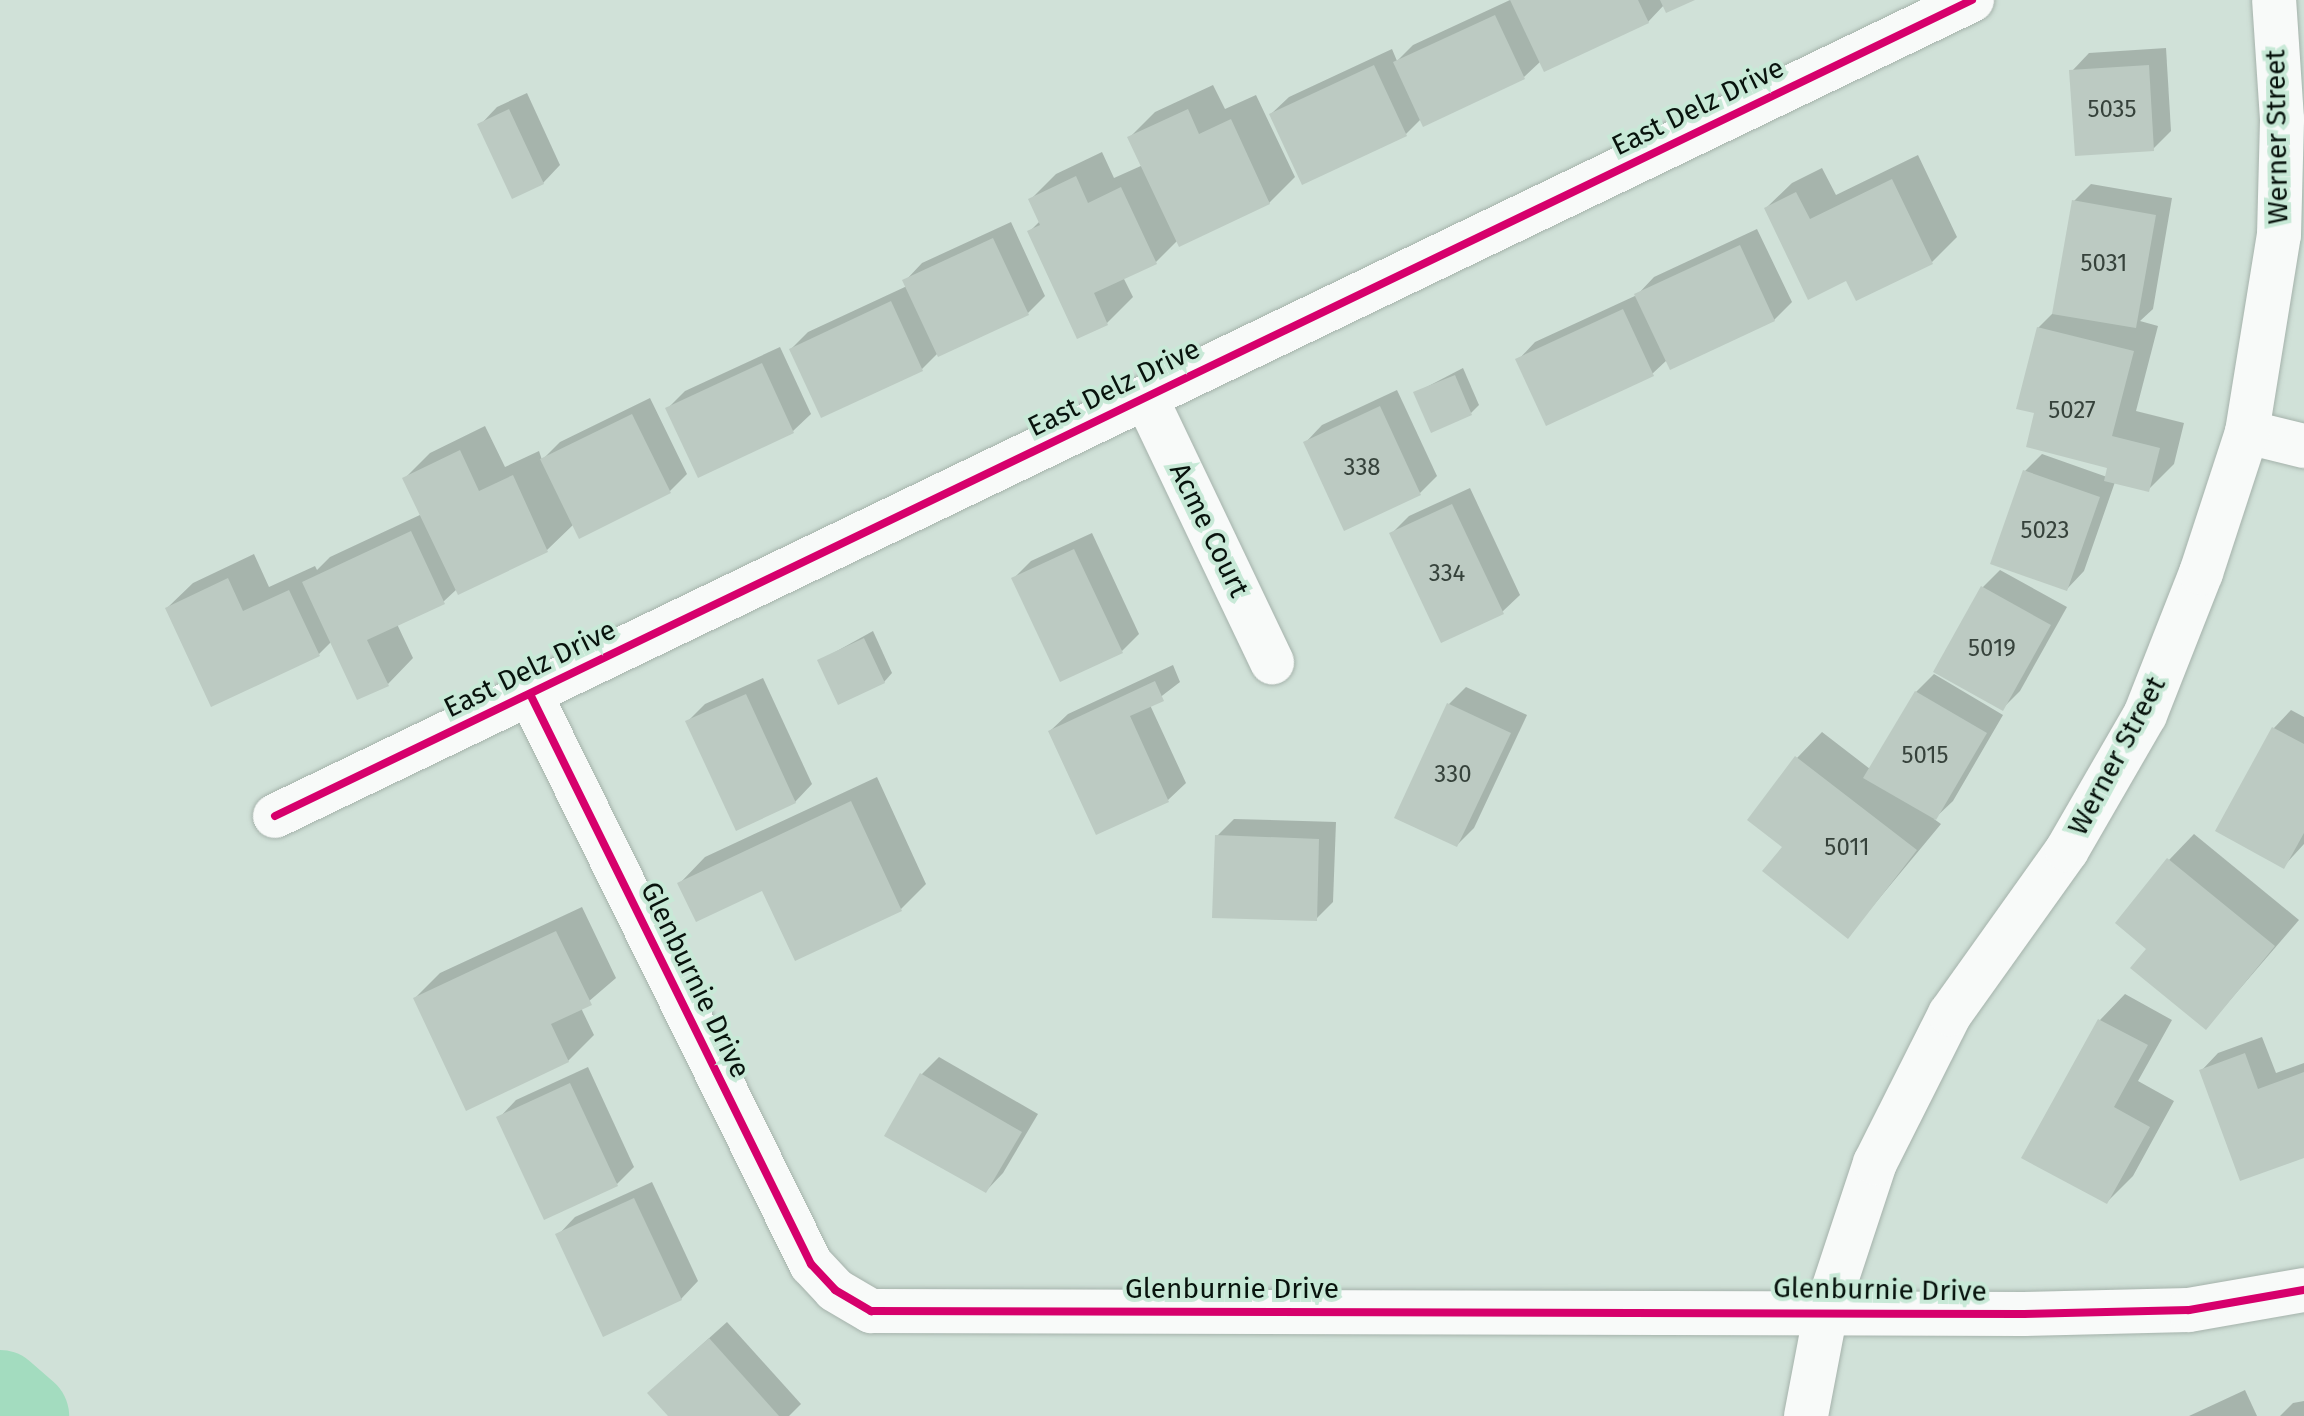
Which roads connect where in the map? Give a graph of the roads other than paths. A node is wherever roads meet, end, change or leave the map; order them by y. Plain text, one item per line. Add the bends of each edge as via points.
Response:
1 (1972, 0) edge
2 (2274, 0) edge
3 (1146, 398) junction
4 (2247, 432) junction
5 (2304, 446) edge
6 (1272, 662) dead end
7 (530, 694) junction
8 (275, 816) dead end
9 (2304, 1290) edge
10 (1826, 1311) junction
11 (1806, 1416) edge

1 - 3 street, East Delz Drive
2 - 4 street, Werner Street via 2282,119 2279,235
3 - 6 street, Acme Court
3 - 7 street, East Delz Drive
4 - 5 street
4 - 10 street, Werner Street via 2201,573 2145,715 2067,850 1950,1014 1875,1163
7 - 8 street, East Delz Drive
7 - 10 street, Glenburnie Drive via 811,1264 835,1290 871,1311
9 - 10 street, Glenburnie Drive via 2189,1310
10 - 11 street, Werner Street

